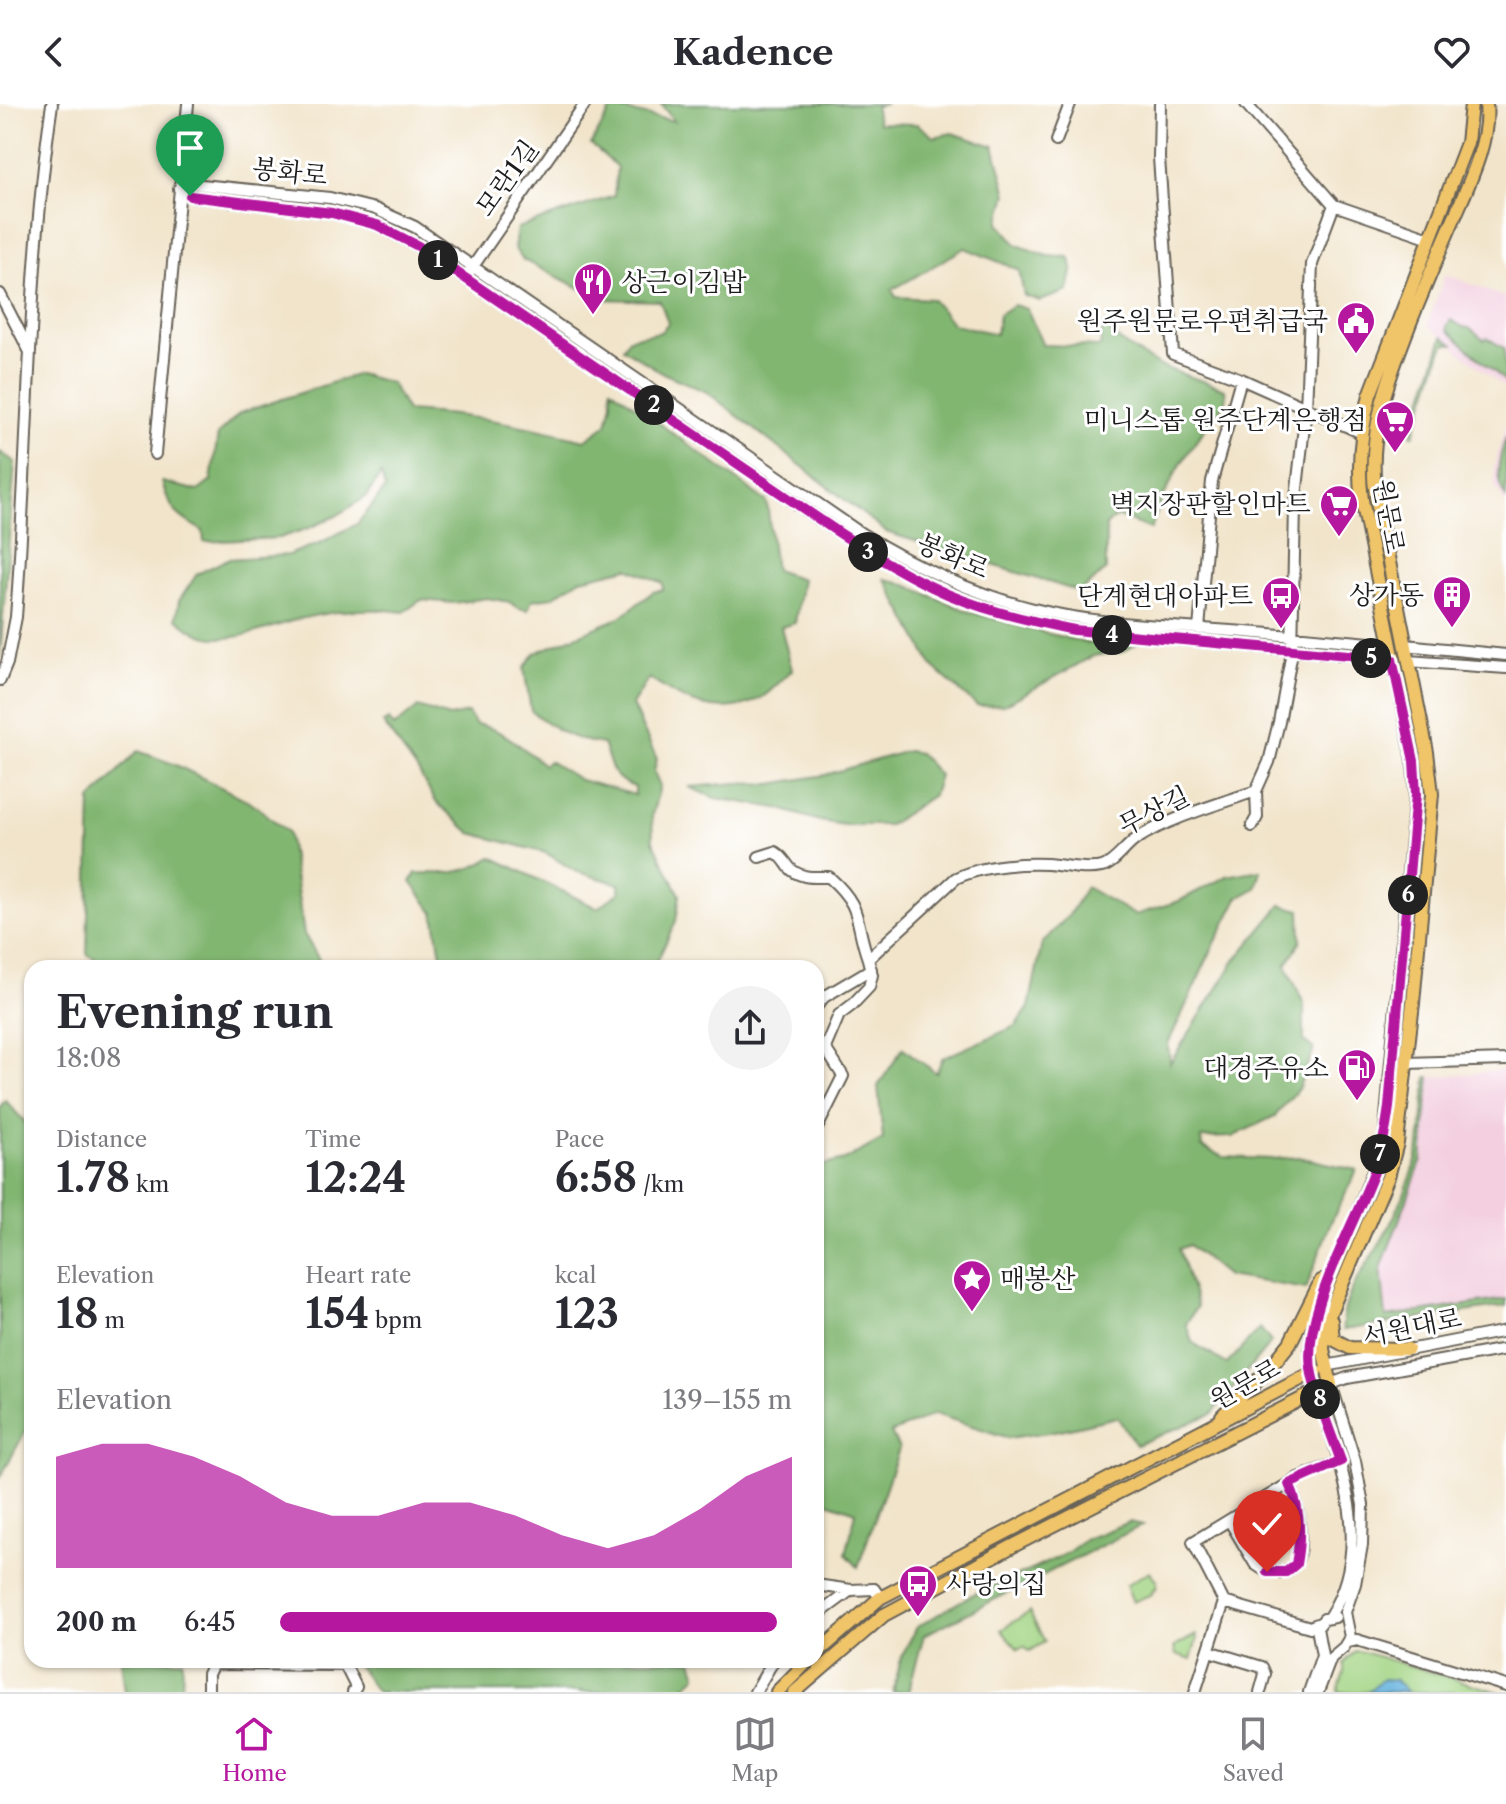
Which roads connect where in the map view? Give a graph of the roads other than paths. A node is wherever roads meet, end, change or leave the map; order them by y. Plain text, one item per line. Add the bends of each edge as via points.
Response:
1 (52, 104) edge
2 (188, 104) edge
3 (585, 104) edge
4 (1070, 104) edge
5 (1160, 104) edge
6 (1246, 104) edge
7 (1471, 104) edge
8 (1486, 104) edge
9 (1056, 141) dead end
10 (179, 189) junction
11 (1334, 205) junction
12 (1436, 240) junction
13 (472, 264) junction
14 (465, 278) junction
15 (0, 294) edge
16 (30, 352) junction
17 (1241, 379) junction
18 (1306, 409) junction
19 (1368, 434) junction
20 (155, 454) dead end
21 (1199, 629) junction
22 (1293, 635) junction
23 (1390, 645) junction
24 (1405, 645) junction
25 (1292, 652) junction
26 (1506, 655) edge
27 (1392, 659) junction
28 (1408, 661) junction
29 (1506, 668) edge
30 (0, 680) edge
31 (1256, 791) junction
32 (1252, 826) dead end
33 (759, 857) dead end
34 (869, 964) junction
35 (824, 997) edge
36 (1506, 1060) edge
37 (1400, 1062) junction
38 (824, 1114) edge
39 (1374, 1172) junction
40 (1335, 1301) junction
41 (1506, 1331) edge
42 (1408, 1349) junction
43 (1506, 1349) edge
44 (1326, 1366) junction
45 (1311, 1373) junction
46 (1331, 1384) junction
47 (1318, 1392) junction
48 (1211, 1427) junction
49 (1341, 1461) junction
50 (1289, 1484) junction
51 (1229, 1520) junction
52 (824, 1586) edge
53 (851, 1590) junction
54 (880, 1598) junction
55 (1224, 1602) junction
56 (824, 1610) edge
57 (1320, 1622) junction
58 (1348, 1637) junction
59 (1319, 1641) junction
60 (824, 1647) edge
61 (1209, 1651) junction
62 (824, 1667) edge
63 (211, 1668) edge
64 (346, 1668) edge
65 (769, 1668) edge
66 (801, 1668) edge
67 (823, 1668) edge
68 (1506, 1686) edge
69 (208, 1692) edge
70 (353, 1692) edge
71 (755, 1692) edge
72 (777, 1692) edge
73 (795, 1692) edge
74 (1195, 1692) edge
75 (1260, 1692) edge
76 (1309, 1692) edge
77 (1318, 1692) edge

1 - 16 street
2 - 10 street
3 - 13 street, 모란1길
4 - 9 street
5 - 17 street via 1173,354
6 - 11 street
7 - 12 main road, 원문로 via 1467,143
8 - 12 main road, 원문로 via 1470,181
10 - 13 street, 봉화로 via 192,184 345,201 415,227
10 - 14 street, 봉화로 via 190,196 332,213 377,225
10 - 20 street
11 - 12 street
11 - 18 street via 1312,264
12 - 19 main road, 원문로
13 - 14 street, 모란1길
13 - 21 street, 봉화로 via 898,556 1034,610
14 - 25 street, 봉화로 via 835,530 934,588 1022,620 1074,630
15 - 16 street
16 - 30 street via 16,617
17 - 18 street
17 - 21 street via 1212,481
18 - 19 street
18 - 22 street via 1295,506
19 - 23 main road, 원문로 via 1358,475
19 - 24 main road, 원문로
21 - 22 street, 봉화로
22 - 23 street, 봉화로
22 - 25 street
23 - 24 main road
23 - 27 main road, 원문로
24 - 26 street
24 - 28 main road, 원문로
25 - 27 street, 봉화로
25 - 31 street via 1269,762
27 - 28 main road, 봉화로
27 - 37 main road, 원문로 via 1416,777
28 - 29 street, 봉화로
28 - 37 main road, 원문로 via 1432,794
31 - 32 street
31 - 34 street, 무상길 via 1136,839 1106,866 973,870 956,878
33 - 34 street via 775,852 797,874 829,877 848,894
34 - 35 street, 무상길
34 - 38 street, 무상길 via 869,987 839,1015 825,1048 843,1076
36 - 37 street
37 - 39 main road, 원문로
37 - 40 main road, 원문로 via 1397,1143 1388,1177
39 - 45 main road, 원문로 via 1316,1316
39 - 48 main road via 1290,1343
40 - 42 main road via 1330,1327 1333,1339 1344,1347
40 - 44 main road, 원문로 via 1325,1324
41 - 42 street, 서원대로
42 - 44 street, 서원대로
43 - 46 street, 서원대로
44 - 45 main road
44 - 46 main road, 원문로
45 - 47 main road
45 - 48 main road, 원문로
46 - 47 main road, 원문로
46 - 58 street via 1363,1505 1362,1545 1347,1605
47 - 49 street
47 - 62 main road, 원문로 via 884,1615
48 - 54 main road, 원문로
49 - 50 street
49 - 57 street via 1351,1539 1343,1589
50 - 51 street
50 - 51 street via 1296,1499 1298,1549 1296,1564 1286,1572 1267,1572 1255,1564
51 - 55 street via 1193,1542
52 - 53 street
53 - 54 street via 874,1589
53 - 56 street
54 - 60 main road, 원문로
55 - 57 street
55 - 61 street
57 - 58 street
57 - 59 street
58 - 59 street via 1329,1650
58 - 68 street
58 - 77 street via 1331,1658
59 - 76 street via 1322,1655
61 - 74 street
61 - 75 street via 1262,1667
63 - 69 street
64 - 70 street via 356,1687
65 - 71 street
66 - 72 main road
67 - 73 main road, 원문로

